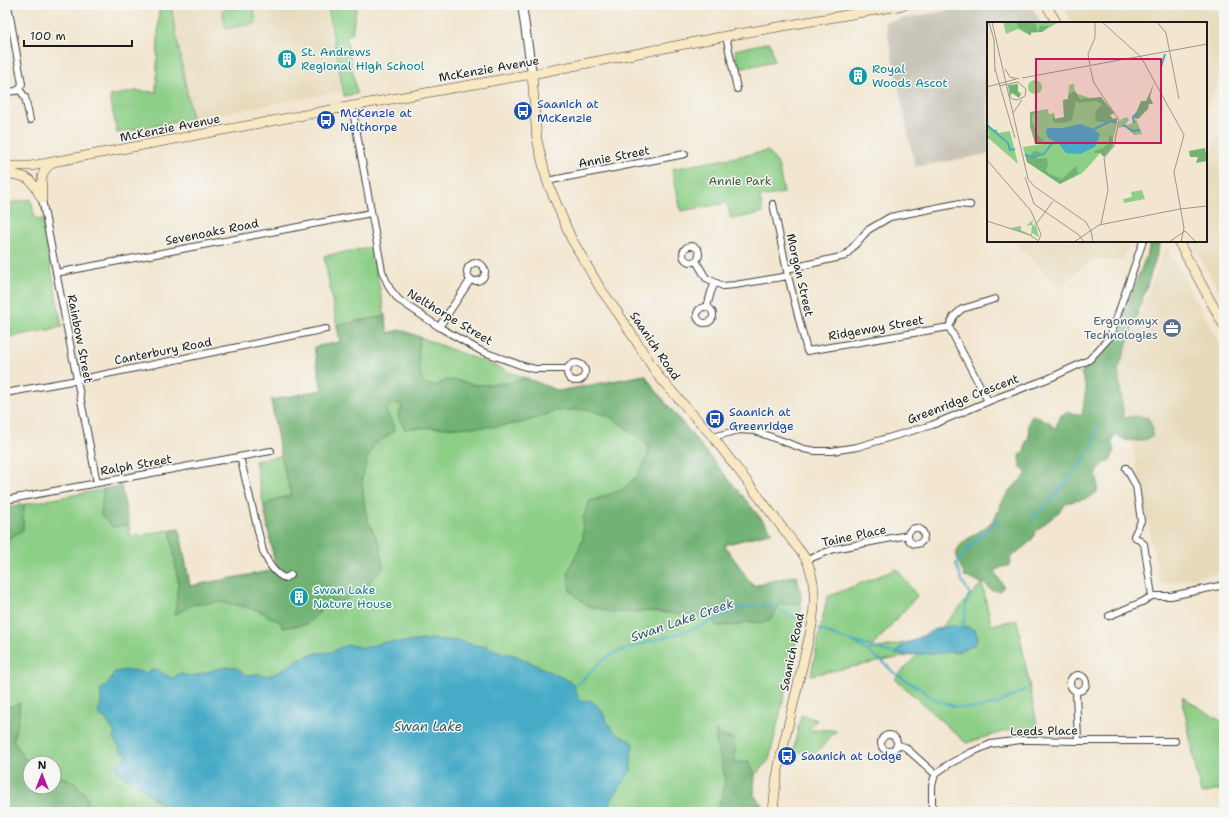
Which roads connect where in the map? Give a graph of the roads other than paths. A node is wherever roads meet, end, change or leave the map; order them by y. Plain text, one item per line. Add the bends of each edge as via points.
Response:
1 (8, 5) edge
2 (522, 5) edge
3 (904, 5) edge
4 (1046, 5) edge
5 (1056, 22) edge
6 (726, 36) junction
7 (532, 74) junction
8 (19, 89) junction
9 (737, 89) dead end
10 (5, 92) edge
11 (352, 106) junction
12 (30, 120) dead end
13 (685, 154) dead end
14 (52, 162) junction
15 (6, 172) edge
16 (547, 181) junction
17 (42, 198) junction
18 (773, 204) dead end
19 (970, 205) dead end
20 (371, 214) junction
21 (1143, 242) edge
22 (1179, 242) edge
23 (696, 261) dead end
24 (56, 273) junction
25 (787, 273) junction
26 (471, 279) dead end
27 (715, 283) junction
28 (996, 299) dead end
29 (707, 307) dead end
30 (1224, 326) edge
31 (439, 327) junction
32 (949, 327) junction
33 (326, 329) dead end
34 (807, 351) joint
35 (568, 369) dead end
36 (77, 380) junction
37 (5, 393) edge
38 (988, 401) junction
39 (713, 436) junction
40 (271, 451) dead end
41 (240, 457) junction
42 (1126, 468) dead end
43 (97, 483) junction
44 (5, 500) edge
45 (908, 536) dead end
46 (806, 560) junction
47 (291, 575) dead end
48 (1224, 585) edge
49 (1152, 596) junction
50 (1109, 616) dead end
51 (1076, 692) dead end
52 (1078, 741) junction
53 (1176, 741) dead end
54 (898, 745) dead end
55 (935, 774) junction
56 (773, 812) edge
57 (932, 812) edge

1 - 8 street via 22,84
2 - 7 street, Saanich Road
3 - 6 main road, McKenzie Avenue
4 - 5 main road
6 - 7 main road, McKenzie Avenue
6 - 9 street
7 - 11 main road, McKenzie Avenue
7 - 16 main road, Saanich Road via 537,140
8 - 10 street
8 - 12 street via 25,97
11 - 14 main road, McKenzie Avenue
11 - 20 street, Nelthorpe Street
13 - 16 street, Annie Street
14 - 15 main road, McKenzie Avenue
14 - 17 main road via 42,175
15 - 17 main road via 30,179
16 - 39 main road, Saanich Road via 571,238 600,288 659,377
17 - 24 street, Rainbow Street
18 - 25 street, Morgan Street
19 - 25 street via 956,204 890,217 868,230 845,256
20 - 24 street, Sevenoaks Road
20 - 31 street, Nelthorpe Street via 382,271 390,289 399,300
21 - 38 street, Greenridge Crescent via 1110,338 1089,360 1050,378
22 - 30 main road
23 - 27 street via 706,278
24 - 36 street, Rainbow Street
25 - 27 street via 735,285 723,286
25 - 34 street, Morgan Street
26 - 31 street
27 - 29 street
28 - 32 street via 962,309 954,316
31 - 35 street, Nelthorpe Street via 481,351 523,366 535,369
32 - 34 street, Ridgeway Street
32 - 38 street
33 - 36 street, Canterbury Road
36 - 37 street, Canterbury Road
36 - 43 street, Rainbow Street
38 - 39 street, Greenridge Crescent via 932,425 856,447 816,451 755,431 739,430
39 - 46 main road, Saanich Road
40 - 41 street, Ralph Street
41 - 43 street, Ralph Street
41 - 47 street via 266,560 280,576 284,578
42 - 49 street via 1136,486 1141,521 1134,536 1144,544
43 - 44 street, Ralph Street
45 - 46 street, Taine Place via 834,549
46 - 56 main road, Saanich Road via 813,579 812,625 780,760
48 - 49 street via 1171,596
49 - 50 street
51 - 52 street
52 - 53 street, Leeds Place
52 - 55 street, Leeds Place via 1021,740 991,744 949,764
54 - 55 street via 905,747
55 - 57 street via 932,786

